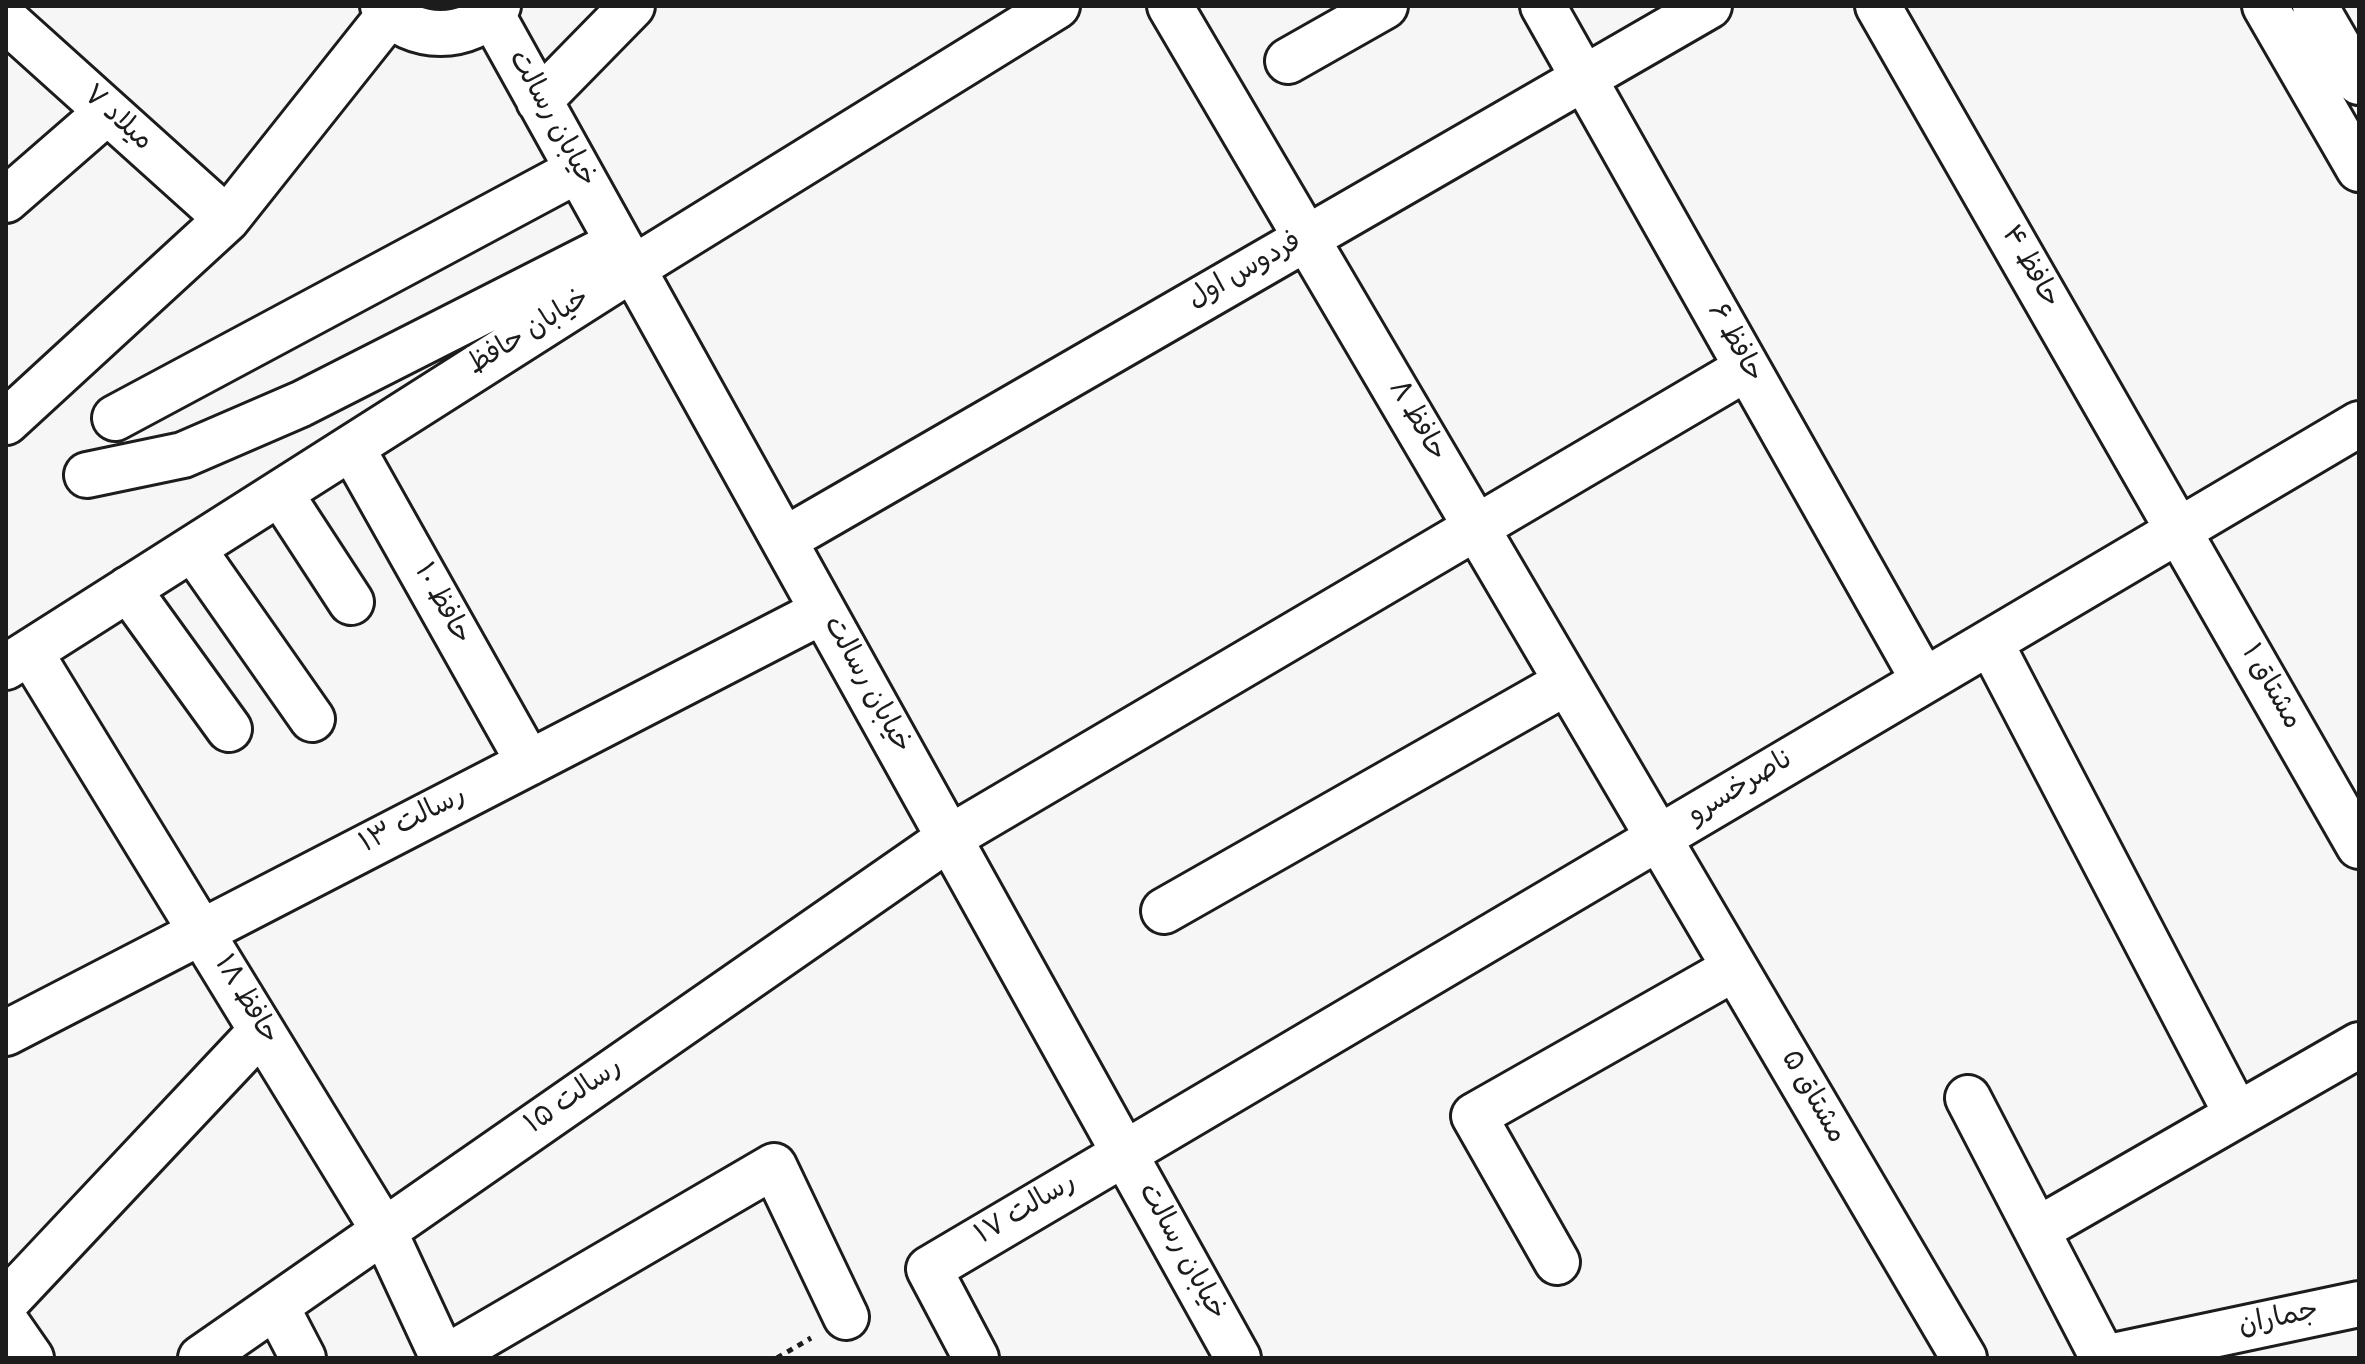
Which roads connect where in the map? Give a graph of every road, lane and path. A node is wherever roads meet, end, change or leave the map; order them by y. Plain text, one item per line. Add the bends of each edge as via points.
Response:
1 (632, 6) edge
2 (1057, 6) edge
3 (1170, 6) edge
4 (1385, 6) edge
5 (1543, 6) edge
6 (1709, 6) edge
7 (1878, 6) edge
8 (2265, 6) edge
9 (2315, 6) edge
10 (386, 10) edge
11 (495, 10) edge
12 (6, 20) edge
13 (1288, 61) dead end
14 (1584, 79) junction
15 (2359, 82) edge
16 (539, 101) junction
17 (107, 112) junction
18 (2359, 169) edge
19 (578, 170) junction
20 (6, 200) edge
21 (227, 219) junction
22 (1307, 238) junction
23 (625, 256) junction
24 (1747, 368) junction
25 (115, 418) dead end
26 (6, 422) edge
27 (2359, 424) edge
28 (352, 448) junction
29 (87, 475) dead end
30 (280, 493) junction
31 (1477, 527) junction
32 (2179, 531) junction
33 (784, 540) junction
34 (193, 549) junction
35 (128, 589) junction
36 (351, 602) dead end
37 (823, 611) junction
38 (1990, 642) junction
39 (18, 660) edge
40 (1924, 681) junction
41 (1567, 682) junction
42 (312, 719) dead end
43 (229, 729) dead end
44 (529, 763) junction
45 (949, 838) junction
46 (1659, 838) junction
47 (2359, 846) edge
48 (1164, 911) dead end
49 (202, 932) junction
50 (1735, 968) junction
51 (261, 1031) junction
52 (6, 1033) edge
53 (2359, 1045) edge
54 (1968, 1098) dead end
55 (2237, 1115) junction
56 (1125, 1153) junction
57 (2037, 1230) junction
58 (384, 1231) junction
59 (1557, 1262) dead end
60 (6, 1302) edge
61 (2359, 1304) edge
62 (276, 1306) junction
63 (846, 1317) dead end
64 (6, 1322) edge
65 (2172, 1351) edge
66 (31, 1358) edge
67 (201, 1358) edge
68 (303, 1358) edge
69 (444, 1358) edge
70 (976, 1358) edge
71 (1238, 1358) edge
72 (1964, 1358) edge
73 (2104, 1358) edge

1 - 16 street
2 - 23 street, خیابان حافظ
3 - 22 street, حافظ ۸
4 - 13 street
5 - 14 street, حافظ ۶
6 - 14 street, فردوس اول
7 - 32 street, حافظ ۴
8 - 18 street
9 - 15 street
10 - 11 street via 413,29 440,34 467,29
10 - 21 street
11 - 16 street, خیابان رسالت
12 - 17 street, میلاد ۷
14 - 22 street, فردوس اول
14 - 24 street, حافظ ۶
16 - 19 street, خیابان رسالت
17 - 20 street
17 - 21 street, میلاد ۷
19 - 23 street, خیابان رسالت
19 - 25 street
21 - 26 street
22 - 31 street, حافظ ۸
22 - 33 street, فردوس اول
23 - 28 street, خیابان حافظ
23 - 29 street via 183,455
23 - 33 street, خیابان رسالت
24 - 31 street, رسالت ۱۵
24 - 40 street, حافظ ۶
27 - 32 street, ناصرخسرو
28 - 30 street, خیابان حافظ
28 - 44 street, حافظ ۱۰
30 - 34 street, خیابان حافظ
30 - 36 street
31 - 41 street, حافظ ۸
31 - 45 street, رسالت ۱۵
32 - 38 street, ناصرخسرو
32 - 47 street, مشتاق ۱
33 - 37 street, خیابان رسالت
34 - 35 street, خیابان حافظ
34 - 42 street
35 - 39 street, خیابان حافظ
35 - 43 street
37 - 44 street, رسالت ۱۳
37 - 45 street, خیابان رسالت
38 - 40 street, ناصرخسرو
38 - 55 street
39 - 49 street, حافظ ۱۸
40 - 46 street, ناصرخسرو
41 - 46 street, حافظ ۸
41 - 48 street
44 - 49 street, رسالت ۱۳
45 - 56 street, خیابان رسالت
45 - 58 street, رسالت ۱۵
46 - 50 street, مشتاق ۵
46 - 56 street, ناصرخسرو
49 - 51 street, حافظ ۱۸
49 - 52 street, رسالت ۱۳
50 - 59 street via 1474,1116
50 - 72 street, مشتاق ۵
51 - 58 street, حافظ ۱۸
51 - 60 street
53 - 55 street
54 - 57 street
55 - 57 street
56 - 70 street, رسالت ۱۷ via 929,1269
56 - 71 street, خیابان رسالت
57 - 73 street
58 - 62 street, رسالت ۱۵
58 - 69 street, حافظ ۱۸
61 - 65 street, جماران
62 - 67 street, رسالت ۱۵
62 - 68 street
63 - 69 street via 774,1166
64 - 66 street
65 - 73 street, جماران

